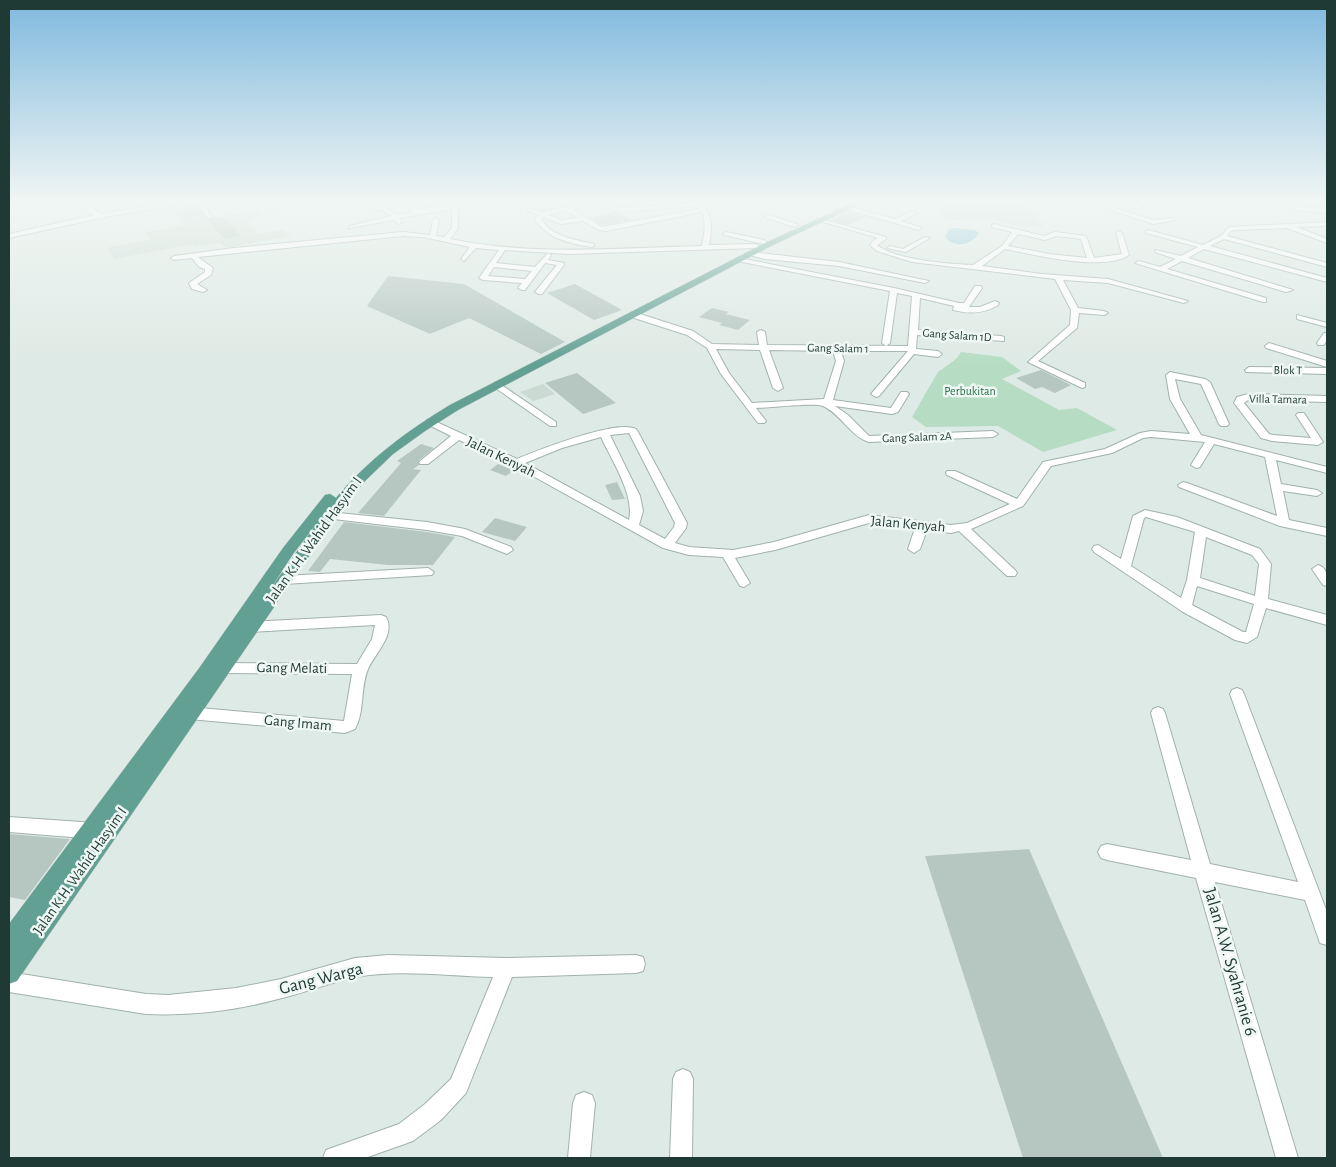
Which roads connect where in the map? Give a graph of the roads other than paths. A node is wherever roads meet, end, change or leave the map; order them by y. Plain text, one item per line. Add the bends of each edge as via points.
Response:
1 (179, 257) edge
2 (195, 257) edge
3 (497, 257) edge
4 (546, 257) edge
5 (737, 257) edge
6 (743, 257) edge
7 (771, 257) edge
8 (904, 257) edge
9 (989, 257) edge
10 (1082, 257) edge
11 (1118, 257) edge
12 (1177, 257) edge
13 (1185, 257) edge
14 (1240, 257) edge
15 (1296, 257) edge
16 (174, 258) dead end
17 (1091, 259) joint
18 (1182, 259) junction
19 (739, 260) junction
20 (806, 260) joint
21 (543, 261) junction
22 (1139, 263) dead end
23 (491, 266) junction
24 (1327, 266) edge
25 (975, 267) junction
26 (537, 269) junction
27 (1161, 269) junction
28 (700, 277) junction
29 (1315, 277) junction
30 (1058, 278) junction
31 (1327, 280) edge
32 (925, 281) dead end
33 (978, 288) dead end
34 (203, 290) dead end
35 (894, 290) junction
36 (1289, 290) dead end
37 (540, 292) dead end
38 (916, 295) junction
39 (939, 300) junction
40 (1263, 300) dead end
41 (1184, 301) dead end
42 (995, 303) dead end
43 (1075, 310) junction
44 (1104, 313) dead end
45 (634, 315) junction
46 (1300, 317) dead end
47 (1327, 325) edge
48 (761, 332) dead end
49 (913, 332) junction
50 (1327, 335) edge
51 (1002, 339) dead end
52 (886, 343) dead end
53 (1321, 343) dead end
54 (710, 346) junction
55 (762, 346) junction
56 (1269, 346) dead end
57 (835, 349) junction
58 (912, 349) junction
59 (938, 354) dead end
60 (1327, 364) edge
61 (1249, 370) dead end
62 (1327, 371) edge
63 (497, 385) junction
64 (1082, 385) dead end
65 (778, 388) dead end
66 (876, 394) dead end
67 (904, 394) dead end
68 (461, 399) junction
69 (1327, 399) edge
70 (826, 402) junction
71 (749, 406) junction
72 (1301, 416) dead end
73 (430, 422) junction
74 (761, 422) dead end
75 (552, 424) dead end
76 (1224, 424) dead end
77 (604, 433) junction
78 (993, 434) dead end
79 (458, 436) junction
80 (1197, 437) junction
81 (1210, 440) junction
82 (1270, 454) junction
83 (424, 462) dead end
84 (517, 463) junction
85 (1196, 465) dead end
86 (1327, 470) edge
87 (951, 473) dead end
88 (1183, 485) dead end
89 (1277, 487) junction
90 (1317, 493) dead end
91 (1019, 504) junction
92 (329, 516) junction
93 (1284, 522) junction
94 (922, 526) junction
95 (633, 528) junction
96 (962, 528) junction
97 (1200, 531) junction
98 (1327, 532) edge
99 (667, 546) junction
100 (914, 549) dead end
101 (1098, 549) dead end
102 (507, 550) dead end
103 (296, 552) junction
104 (727, 554) junction
105 (1125, 567) junction
106 (1318, 569) dead end
107 (428, 572) dead end
108 (283, 573) junction
109 (1011, 573) dead end
110 (1193, 580) junction
111 (744, 582) dead end
112 (1327, 582) edge
113 (1261, 602) junction
114 (1185, 606) junction
115 (1327, 620) edge
116 (251, 627) junction
117 (222, 668) junction
118 (361, 669) junction
119 (1237, 694) dead end
120 (189, 713) junction
121 (1158, 713) dead end
122 (9, 824) edge
123 (99, 832) junction
124 (1107, 852) dead end
125 (1204, 871) junction
126 (1311, 892) junction
127 (1327, 936) edge
128 (9, 942) edge
129 (636, 964) dead end
130 (506, 968) junction
131 (9, 972) edge
132 (9, 982) edge
133 (682, 1078) dead end
134 (584, 1103) dead end
135 (334, 1158) edge
136 (579, 1158) edge
137 (681, 1158) edge
138 (1287, 1158) edge

1 - 16 street
2 - 34 street via 209,268 208,273 193,283
3 - 23 street
4 - 21 street
5 - 28 main road, Jalan K.H. Wahid Hasyim I
6 - 19 main road, Jalan K.H. Wahid Hasyim I
7 - 20 street
8 - 25 street
9 - 25 street
10 - 17 street
11 - 17 street
12 - 18 street
13 - 18 street
14 - 29 street
15 - 24 street
18 - 27 street
18 - 36 street
19 - 28 main road, Jalan K.H. Wahid Hasyim I
19 - 35 street
20 - 32 street
21 - 26 street
21 - 37 street via 562,264
22 - 27 street
23 - 26 street
23 - 26 street via 483,278 524,284
24 - 29 street
25 - 30 street
27 - 40 street
28 - 45 main road, Jalan K.H. Wahid Hasyim I
28 - 68 main road, Jalan K.H. Wahid Hasyim I
29 - 31 street
30 - 41 street via 1112,282
30 - 43 street
33 - 39 street via 966,305
35 - 38 street
35 - 52 street
38 - 39 street
38 - 49 street
39 - 42 street via 971,311
43 - 44 street
43 - 64 street via 1076,320 1072,329 1032,361
45 - 54 street via 690,333
45 - 63 main road, Jalan K.H. Wahid Hasyim I
46 - 47 street
48 - 55 street
49 - 51 street, Gang Salam 1D
49 - 58 street
50 - 53 street
54 - 55 street, Gang Salam 1
54 - 71 street
55 - 57 street, Gang Salam 1
55 - 65 street
56 - 60 street
57 - 58 street, Gang Salam 1
57 - 70 street via 840,359
58 - 59 street, Gang Salam 1
58 - 66 street
61 - 62 street, Blok T
63 - 68 main road, Jalan K.H. Wahid Hasyim I
63 - 75 street
67 - 70 street via 892,411
68 - 73 main road, Jalan K.H. Wahid Hasyim I
68 - 103 main road, Jalan K.H. Wahid Hasyim I via 392,438 357,467 339,486
69 - 72 street, Villa Tamara via 1240,399 1265,436 1318,442
70 - 71 street
70 - 78 street, Gang Salam 2A via 864,438 869,439
71 - 74 street
73 - 79 street, Jalan Kenyah
73 - 92 main road, Jalan K.H. Wahid Hasyim I via 372,465
76 - 80 street via 1205,382 1170,374 1176,399
77 - 84 street
77 - 95 street via 634,496 637,511
77 - 99 street via 634,431 681,523
79 - 83 street
79 - 84 street, Jalan Kenyah
80 - 81 street, Jalan Kenyah
80 - 91 street, Jalan Kenyah via 1145,434 1108,451 1047,464
81 - 82 street, Jalan Kenyah
81 - 85 street
82 - 86 street, Jalan Kenyah
82 - 89 street
84 - 95 street, Jalan Kenyah
87 - 91 street
88 - 93 street
89 - 90 street
89 - 93 street
91 - 96 street, Jalan Kenyah via 979,524
92 - 102 street via 465,533
92 - 103 main road, Jalan K.H. Wahid Hasyim I
93 - 98 street
94 - 96 street, Jalan Kenyah
94 - 100 street
94 - 104 street, Jalan Kenyah via 869,519 776,546
95 - 99 street, Jalan Kenyah
96 - 109 street
97 - 105 street via 1144,513 1139,516
97 - 110 street
97 - 113 street via 1260,556 1264,564
99 - 104 street, Jalan Kenyah
101 - 105 street
103 - 108 main road, Jalan K.H. Wahid Hasyim I
104 - 111 street
105 - 114 street
106 - 112 street
107 - 108 street
108 - 116 main road, Jalan K.H. Wahid Hasyim I
108 - 123 main road, Jalan K.H. Wahid Hasyim I via 206,672
110 - 113 street
110 - 114 street
113 - 114 street via 1252,634 1247,638 1233,635
113 - 115 street
116 - 117 main road, Jalan K.H. Wahid Hasyim I
116 - 118 street via 381,620 381,633
117 - 118 street, Gang Melati
117 - 120 main road, Jalan K.H. Wahid Hasyim I
118 - 120 street, Gang Imam via 352,719 345,727
119 - 126 street
120 - 123 main road, Jalan K.H. Wahid Hasyim I
121 - 125 street
122 - 123 street
123 - 128 main road, Jalan K.H. Wahid Hasyim I
123 - 131 main road, Jalan K.H. Wahid Hasyim I
124 - 125 street
125 - 126 street, Jalan A.W. Syahranie 6
125 - 138 street, Jalan A.W. Syahranie 6
126 - 127 street
129 - 130 street, Gang Warga
130 - 132 street, Gang Warga via 388,964 355,968 263,993 168,1005
130 - 135 street via 459,1086 433,1112 405,1132
133 - 137 street
134 - 136 street

